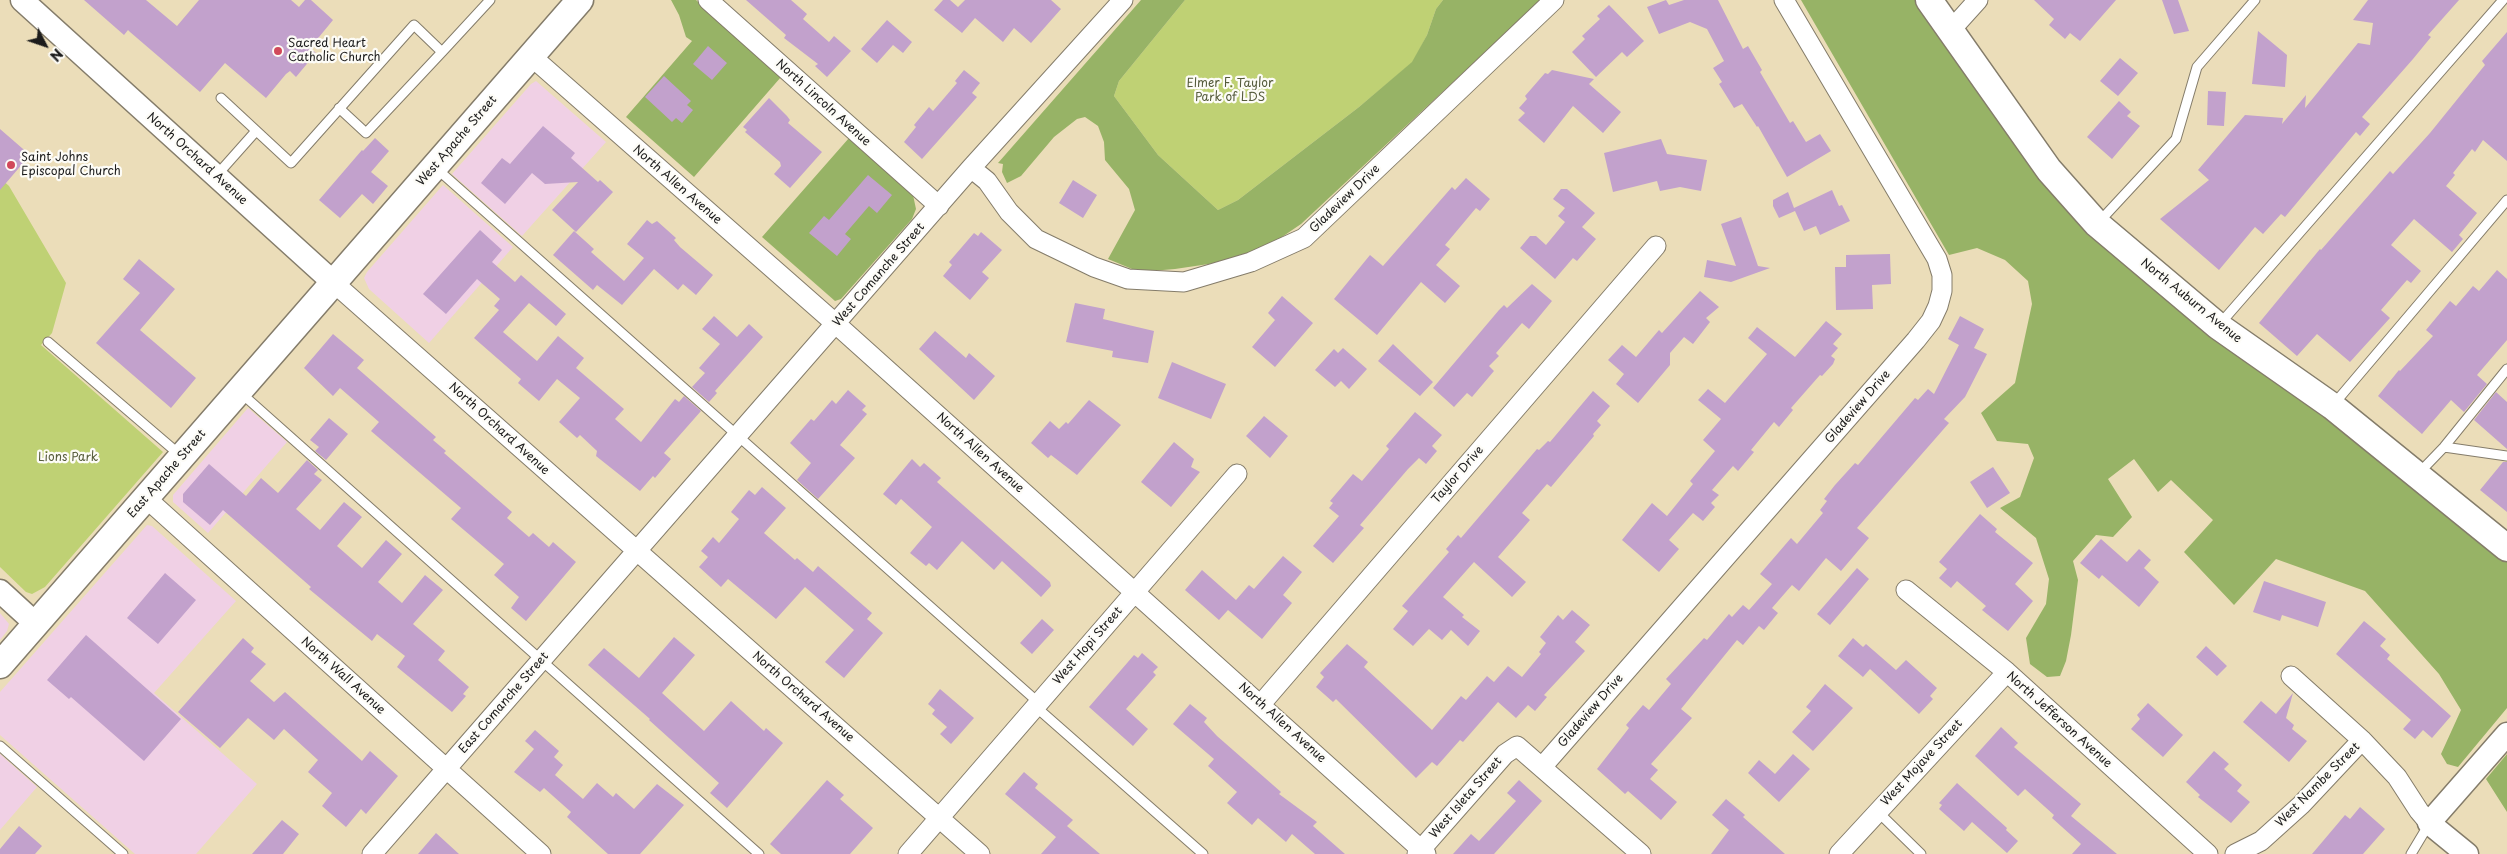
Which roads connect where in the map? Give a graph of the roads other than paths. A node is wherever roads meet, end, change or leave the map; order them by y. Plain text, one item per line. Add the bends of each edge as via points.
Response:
1 (22, 0) edge
2 (490, 0) edge
3 (580, 0) edge
4 (708, 0) edge
5 (1123, 0) edge
6 (1554, 0) edge
7 (1784, 0) edge
8 (1929, 0) edge
9 (1978, 0) edge
10 (2255, 0) edge
11 (2503, 0) edge
12 (1950, 31) junction
13 (442, 52) junction
14 (531, 56) junction
15 (221, 98) dead end
16 (339, 108) junction
17 (256, 131) junction
18 (435, 167) junction
19 (972, 168) junction
20 (216, 176) junction
21 (2507, 200) edge
22 (939, 206) junction
23 (2097, 224) junction
24 (1656, 246) dead end
25 (334, 283) junction
26 (836, 324) junction
27 (2218, 326) junction
28 (48, 342) dead end
29 (2507, 370) edge
30 (239, 391) junction
31 (2332, 406) junction
32 (737, 437) junction
33 (2444, 447) junction
34 (2507, 456) edge
35 (182, 457) junction
36 (1237, 474) dead end
37 (2418, 475) junction
38 (146, 498) junction
39 (2507, 548) edge
40 (637, 552) junction
41 (1906, 590) dead end
42 (0, 591) edge
43 (1135, 591) junction
44 (36, 624) junction
45 (542, 660) junction
46 (0, 665) edge
47 (2007, 672) junction
48 (2291, 676) dead end
49 (1261, 704) junction
50 (1038, 705) junction
51 (2507, 734) edge
52 (2362, 740) junction
53 (0, 746) edge
54 (1542, 767) junction
55 (446, 769) junction
56 (1876, 812) junction
57 (940, 818) junction
58 (2430, 822) junction
59 (1421, 853) edge
60 (124, 854) edge
61 (372, 854) edge
62 (541, 854) edge
63 (758, 854) edge
64 (908, 854) edge
65 (980, 854) edge
66 (1203, 854) edge
67 (1640, 854) edge
68 (1839, 854) edge
69 (1922, 854) edge
70 (2208, 854) edge
71 (2235, 854) edge
72 (2411, 854) edge
73 (2467, 854) edge

1 - 20 street, North Orchard Avenue
2 - 13 lane
3 - 14 main road, West Apache Street
4 - 22 street, North Lincoln Avenue
5 - 19 street, West Comanche Street
6 - 19 street, Gladeview Drive via 1304,238 1251,262 1192,280 1128,279 1094,267 1036,239
7 - 54 street, Gladeview Drive via 1937,258 1942,283 1938,306 1916,340
8 - 12 main road, North Auburn Avenue
9 - 12 street
10 - 23 lane via 2197,67 2176,139
11 - 27 lane
12 - 23 main road, North Auburn Avenue via 2049,170
13 - 16 lane via 366,133
13 - 16 lane via 414,24
14 - 18 main road, West Apache Street
14 - 26 street, North Allen Avenue
15 - 17 lane
16 - 17 lane via 290,163
17 - 20 lane
18 - 25 main road, West Apache Street
18 - 32 lane
19 - 22 street, West Comanche Street
20 - 25 street, North Orchard Avenue
21 - 31 lane
22 - 26 street, West Comanche Street
23 - 27 main road, North Auburn Avenue
24 - 49 street, Taylor Drive
25 - 30 main road, East Apache Street
25 - 40 street, North Orchard Avenue
26 - 32 street, West Comanche Street
26 - 43 street, North Allen Avenue
27 - 31 main road, North Auburn Avenue
28 - 35 lane
29 - 33 lane
30 - 35 main road, East Apache Street
30 - 45 lane
31 - 37 main road, North Auburn Avenue
32 - 40 street, West Comanche Street
32 - 50 lane
33 - 34 lane
33 - 37 lane
35 - 38 main road, East Apache Street
36 - 43 street, West Hopi Street
37 - 39 main road, North Auburn Avenue
38 - 44 main road, East Apache Street
38 - 55 street, North Wall Avenue
40 - 45 street, East Comanche Street
40 - 57 street, North Orchard Avenue
41 - 47 street, North Jefferson Avenue
42 - 44 street
43 - 49 street, North Allen Avenue
43 - 50 street, West Hopi Street
44 - 46 main road, East Apache Street
45 - 55 street, East Comanche Street
45 - 63 lane
47 - 56 street, West Mojave Street
47 - 70 street, North Jefferson Avenue
48 - 52 street
49 - 59 street, North Allen Avenue
50 - 57 street, West Hopi Street
50 - 66 lane
51 - 58 street
52 - 58 street, West Nambe Street via 2397,777
52 - 71 street, West Nambe Street via 2337,769 2268,835
53 - 60 lane
54 - 59 street, West Isleta Street via 1516,746 1505,754
54 - 67 street
55 - 61 street, East Comanche Street
55 - 62 street, North Wall Avenue
56 - 68 street, West Mojave Street
56 - 69 lane
57 - 64 street, West Hopi Street
57 - 65 street, North Orchard Avenue
58 - 72 lane
58 - 73 street

